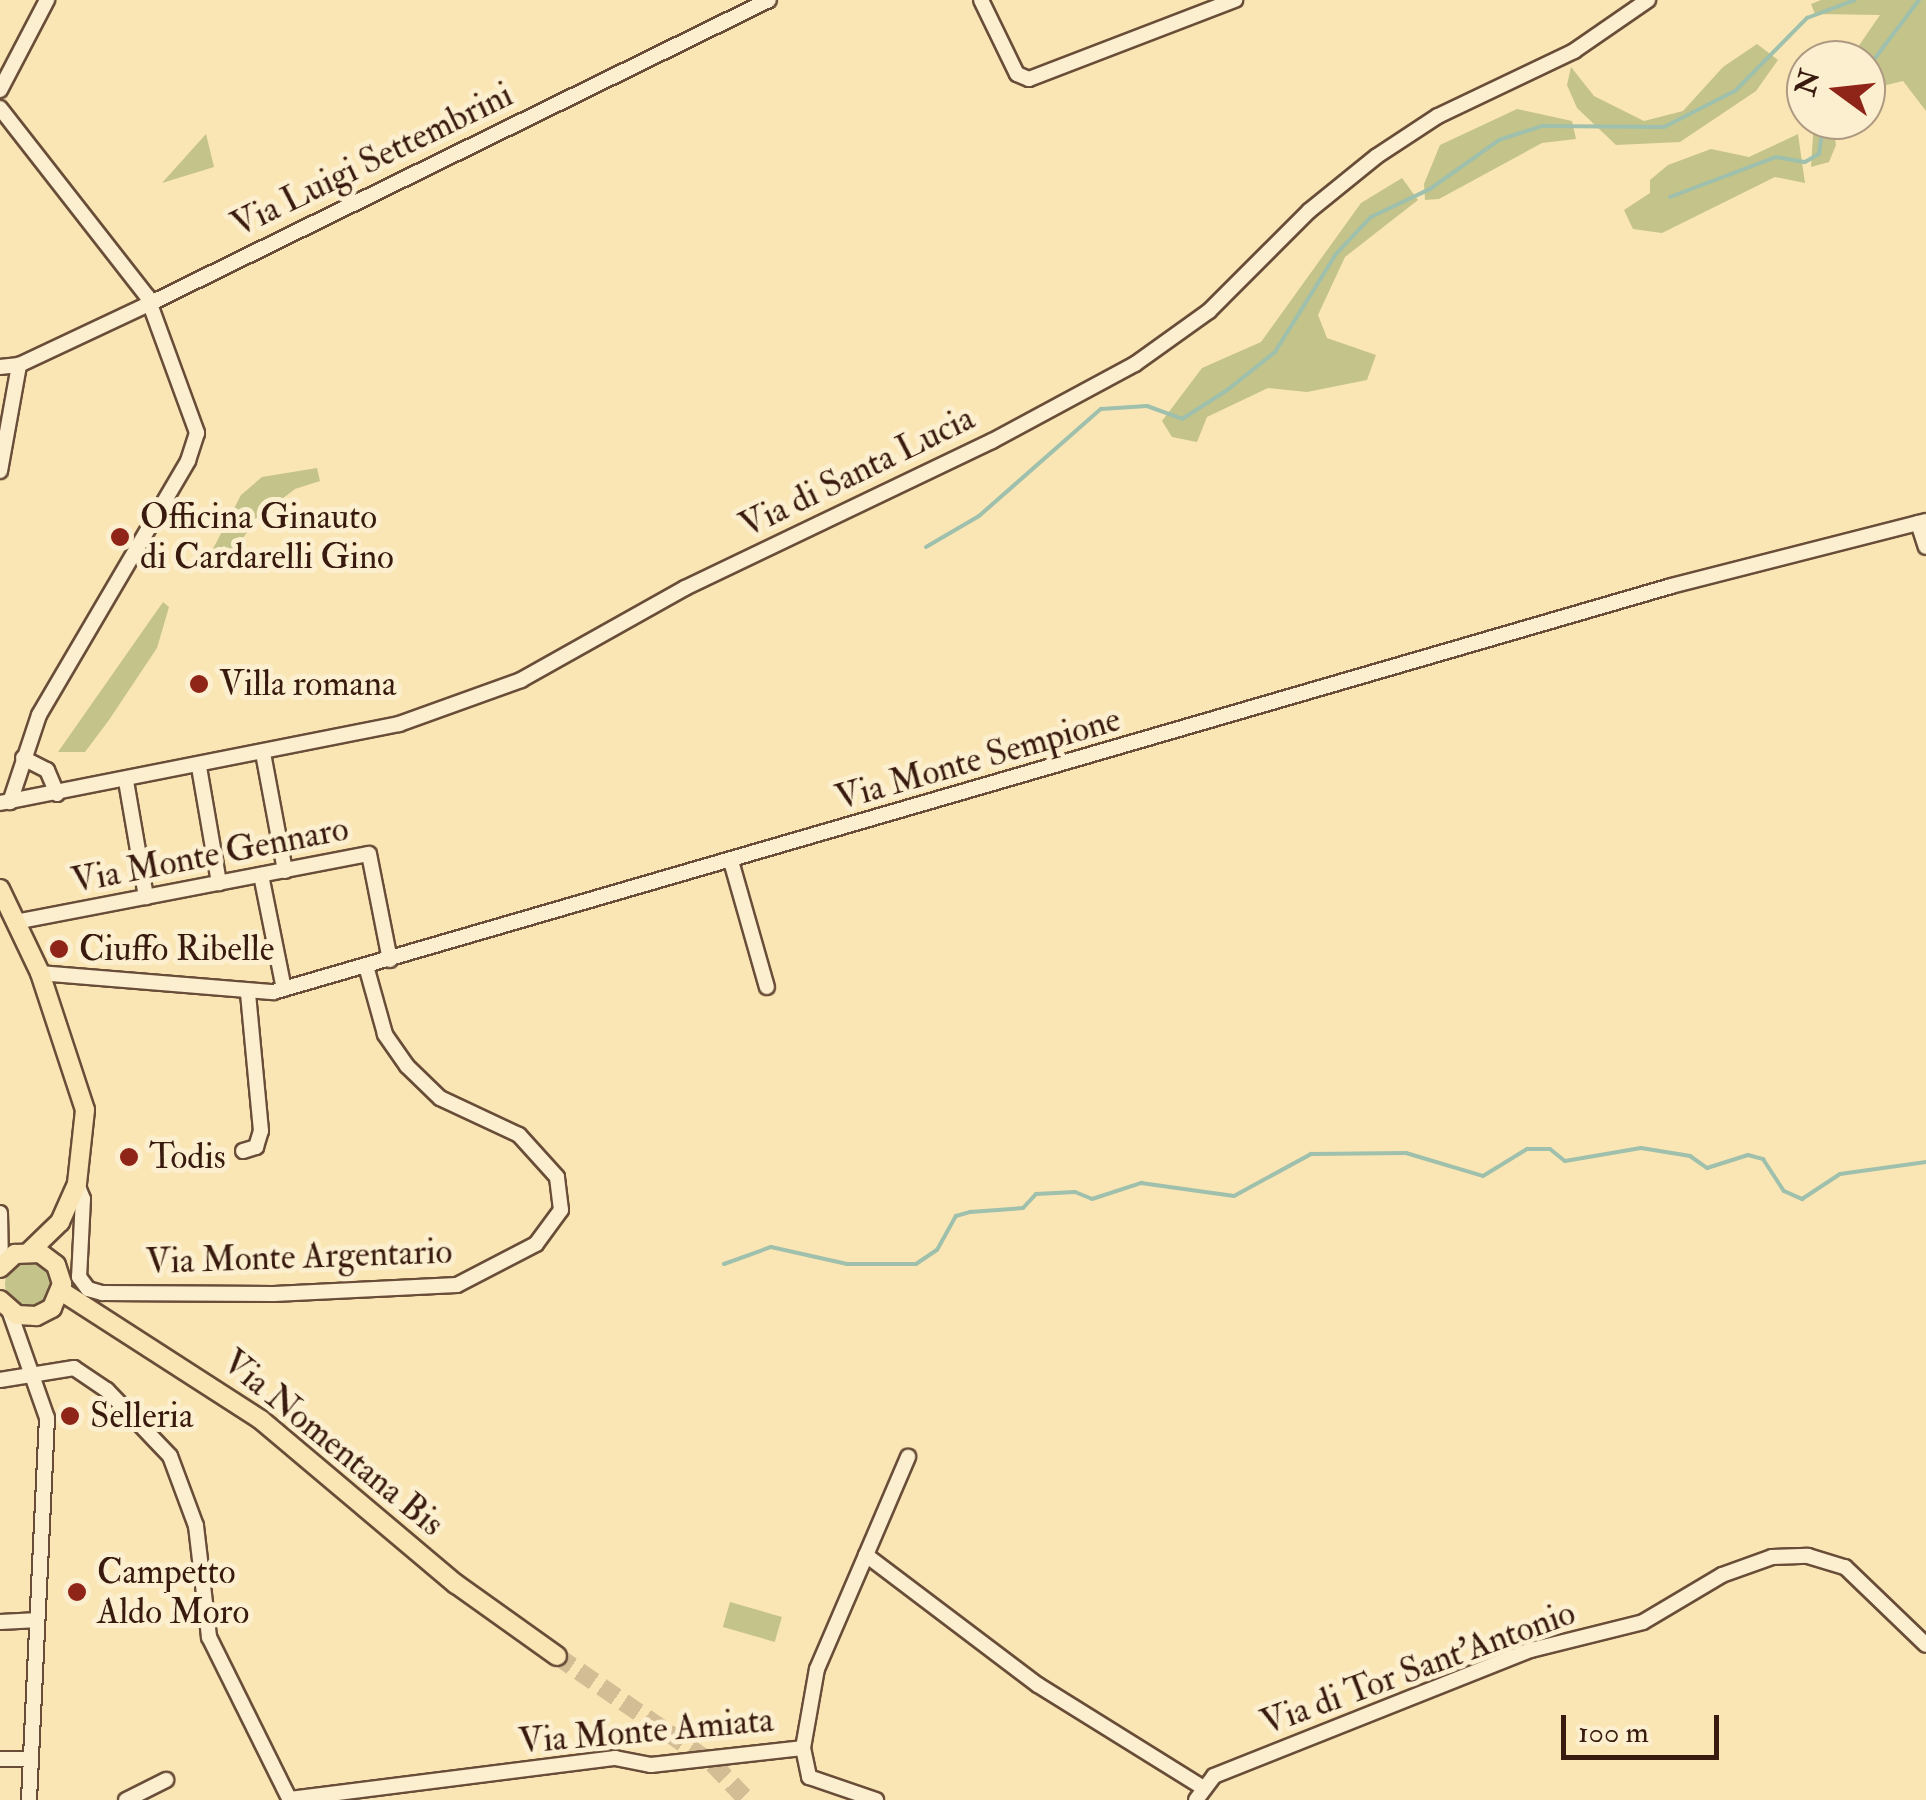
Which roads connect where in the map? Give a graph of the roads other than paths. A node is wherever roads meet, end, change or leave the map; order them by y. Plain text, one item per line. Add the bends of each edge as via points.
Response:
1 (47, 0) edge
2 (769, 0) edge
3 (981, 0) edge
4 (1235, 0) edge
5 (1648, 0) edge
6 (0, 90) edge
7 (0, 108) edge
8 (150, 303) junction
9 (18, 365) junction
10 (0, 367) edge
11 (0, 471) edge
12 (1922, 522) edge
13 (1926, 547) edge
14 (263, 754) junction
15 (23, 758) junction
16 (199, 767) junction
17 (126, 781) junction
18 (57, 794) junction
19 (5, 803) edge
20 (731, 861) junction
21 (285, 871) junction
22 (261, 875) junction
23 (219, 883) junction
24 (0, 889) edge
25 (146, 897) junction
26 (16, 922) junction
27 (390, 960) junction
28 (366, 966) junction
29 (40, 973) junction
30 (767, 986) dead end
31 (284, 989) junction
32 (248, 994) junction
33 (244, 1151) dead end
34 (77, 1184) junction
35 (0, 1213) edge
36 (60, 1222) junction
37 (2, 1229) edge
38 (27, 1251) junction
39 (56, 1265) junction
40 (0, 1267) edge
41 (61, 1291) junction
42 (4, 1305) edge
43 (36, 1316) junction
44 (20, 1345) junction
45 (32, 1371) junction
46 (0, 1380) edge
47 (908, 1457) dead end
48 (866, 1554) junction
49 (34, 1620) junction
50 (0, 1622) edge
51 (1926, 1645) edge
52 (557, 1656) tunnel mouth
53 (803, 1748) junction
54 (0, 1759) edge
55 (30, 1760) junction
56 (166, 1780) dead end
57 (1198, 1793) edge
58 (29, 1800) edge
59 (126, 1800) edge
60 (290, 1800) edge
61 (876, 1800) edge

1 - 6 street
2 - 8 street, Via Luigi Settembrini
3 - 4 street via 1017,74 1030,79
5 - 14 street, Via di Santa Lucia via 1574,51 1394,144 1331,191 1199,320 1092,388 684,588 491,694 399,724
7 - 8 street
8 - 9 street, Via Luigi Settembrini
8 - 15 street via 192,406 196,442 49,697
9 - 10 street, Via Luigi Settembrini
9 - 11 street
12 - 13 street
12 - 20 street, Via Monte Sempione via 1671,586
14 - 16 street, Via di Santa Lucia
14 - 21 street
15 - 18 street via 47,770
15 - 19 street
16 - 17 street, Via di Santa Lucia
16 - 23 street
17 - 18 street, Via di Santa Lucia
17 - 25 street
18 - 19 street, Via di Santa Lucia
20 - 27 street, Via Monte Sempione
20 - 30 street
21 - 22 street, Via Monte Gennaro
21 - 27 street, Via Monte Gennaro via 370,854
22 - 23 street, Via Monte Gennaro
22 - 31 street
23 - 25 street, Via Monte Gennaro
24 - 26 main road
25 - 26 street, Via Monte Gennaro
26 - 29 main road
27 - 28 street, Via Monte Sempione
28 - 31 street, Via Monte Sempione
28 - 34 street, Via Monte Argentario via 384,1030 407,1066 440,1098 520,1135 557,1177 561,1210 536,1244 453,1285 274,1294 102,1292 88,1289 80,1277 83,1200
29 - 32 street, Via Monte Sempione
29 - 34 main road via 84,1103 85,1151
31 - 32 street, Via Monte Sempione
32 - 33 street via 261,1130 258,1145
34 - 36 main road
35 - 37 street
36 - 38 main road
36 - 39 main road
37 - 38 street
37 - 40 street
38 - 39 main road
38 - 40 main road
39 - 41 main road
41 - 43 main road via 52,1308
41 - 52 main road, Via Nomentana Bis via 261,1420 456,1584
42 - 43 main road
42 - 44 street
43 - 44 street
44 - 45 street
45 - 46 street
45 - 49 street via 46,1418
45 - 60 street via 81,1372 174,1461 196,1526 209,1637
47 - 48 street, Via Monte Amiata
48 - 53 street, Via Monte Amiata via 816,1669
48 - 57 street via 1038,1685
49 - 50 street
49 - 55 street
51 - 57 street, Via di Tor Sant'Antonio via 1845,1567 1778,1556 1722,1575 1643,1622 1531,1650
53 - 60 street, Via Monte Amiata via 647,1765 615,1758
53 - 61 street via 809,1777
54 - 55 street
55 - 58 street
56 - 59 street

